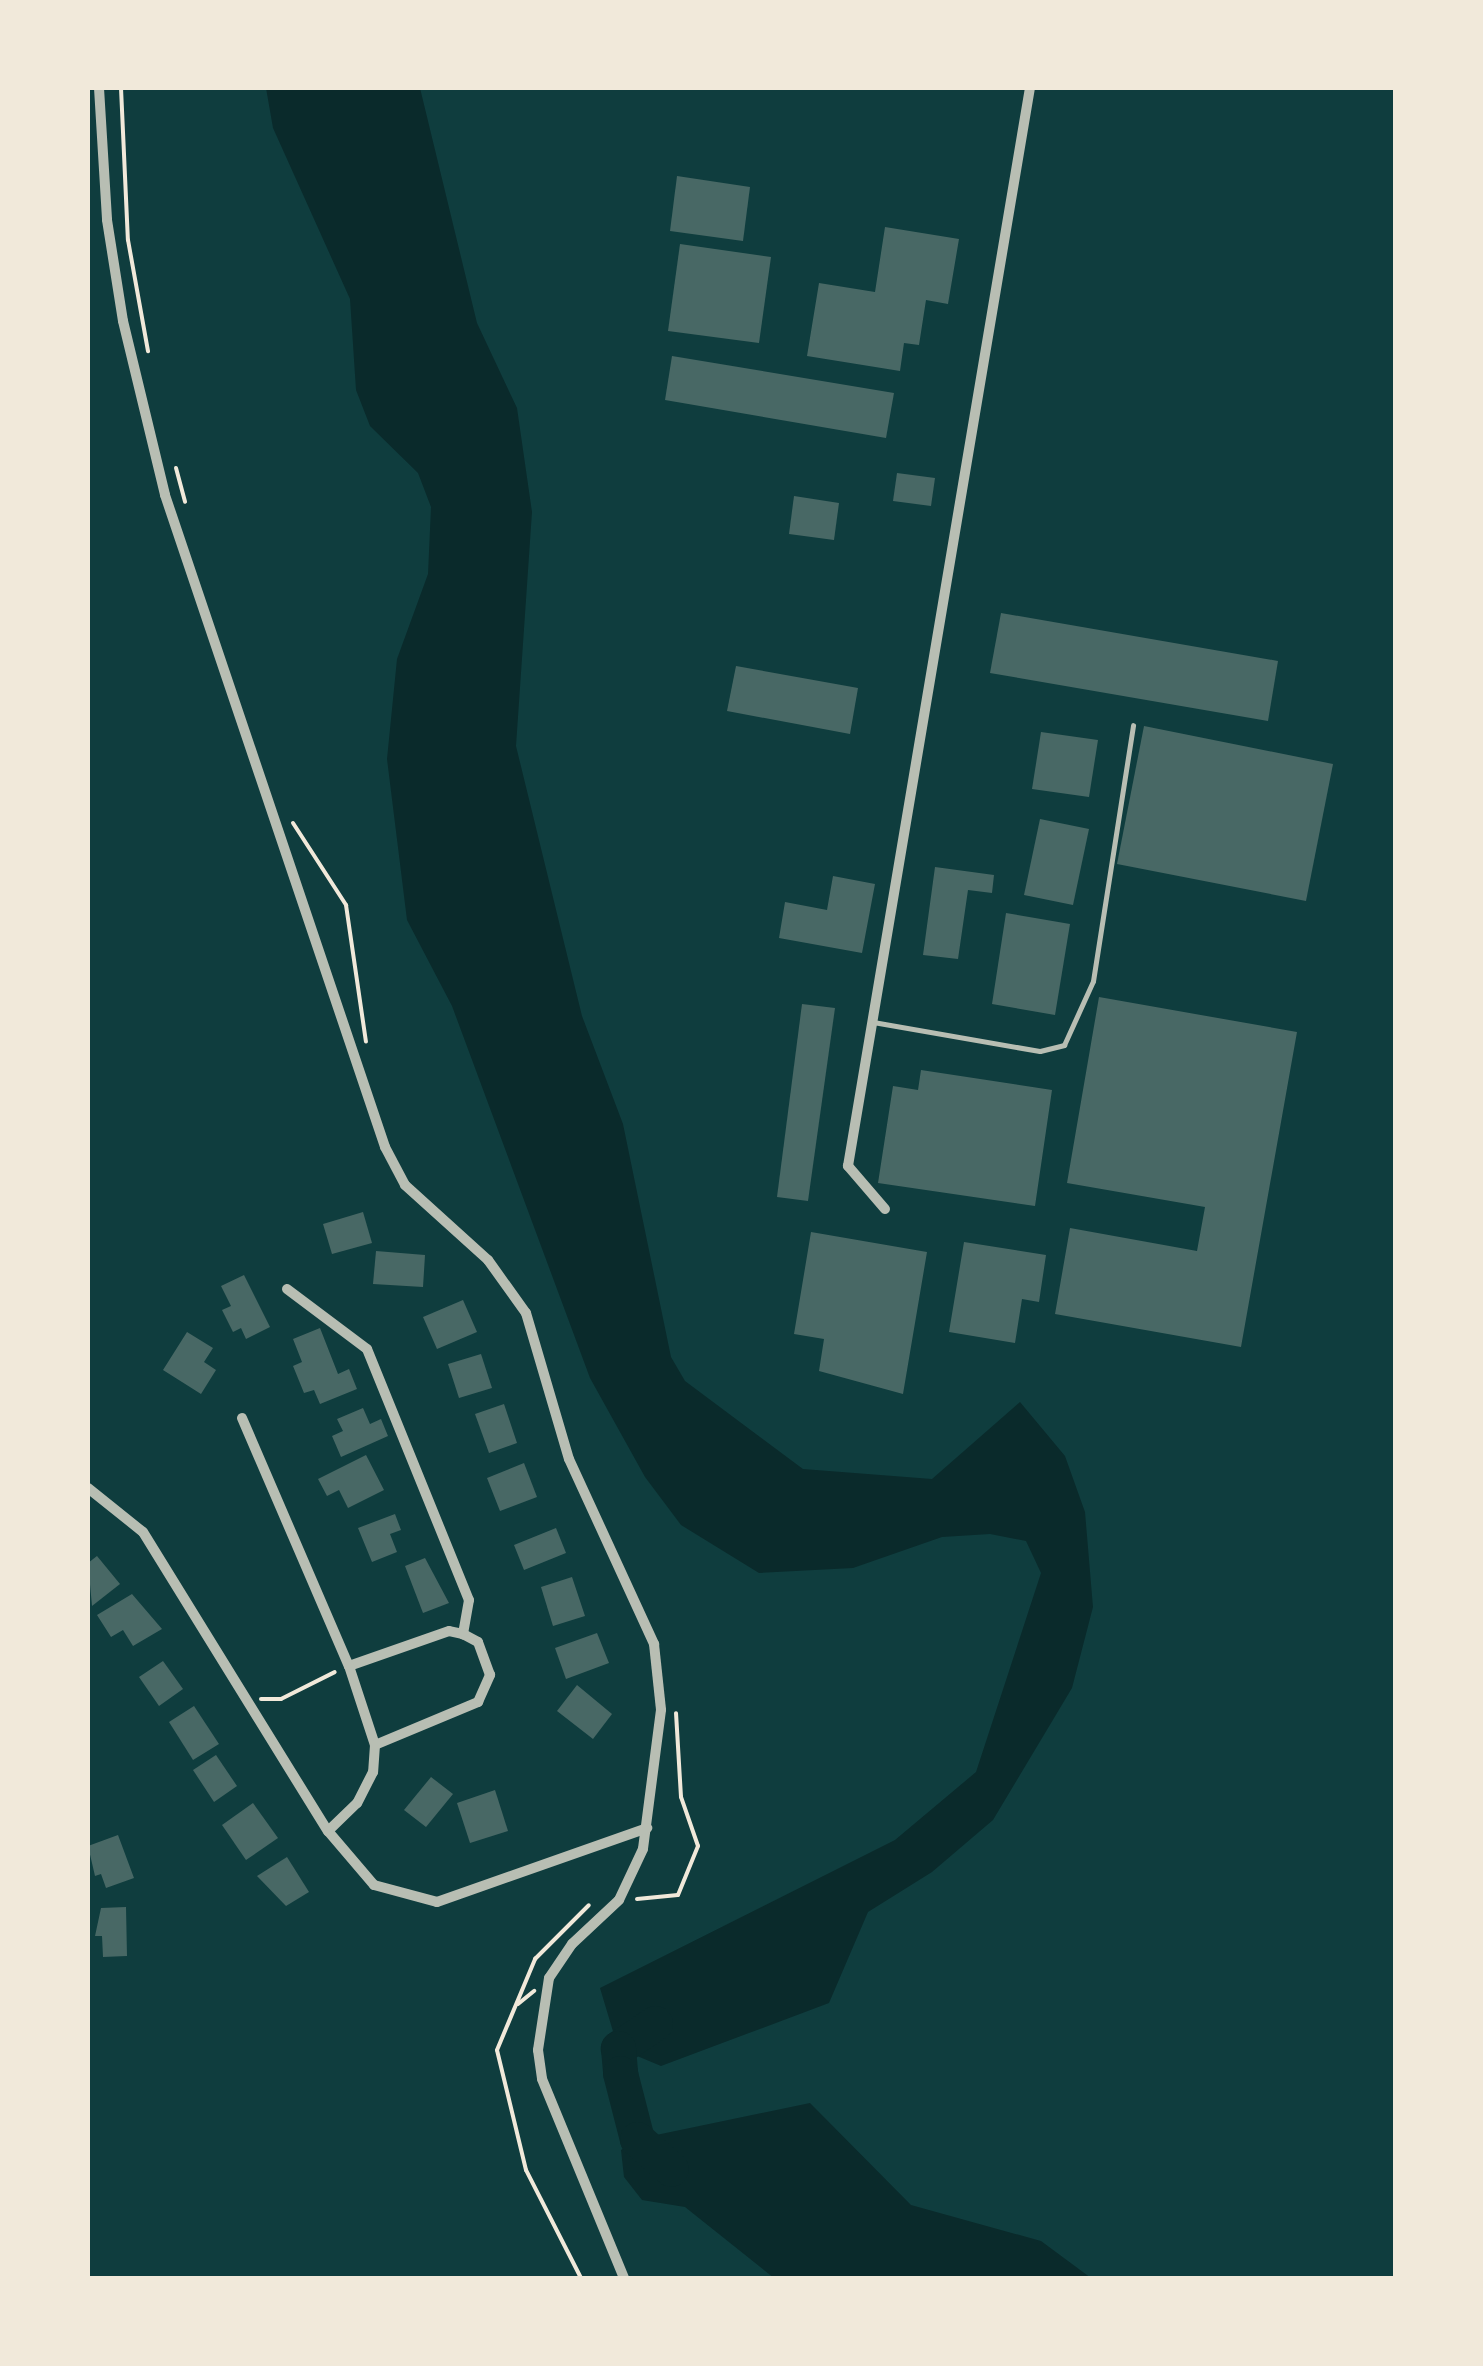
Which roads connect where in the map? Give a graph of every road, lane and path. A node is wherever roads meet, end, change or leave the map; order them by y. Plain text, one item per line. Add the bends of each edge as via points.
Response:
1 (99, 88) edge
2 (1030, 88) edge
3 (1133, 725) dead end
4 (873, 1022) junction
5 (885, 1210) dead end
6 (287, 1289) dead end
7 (242, 1418) dead end
8 (88, 1488) edge
9 (463, 1634) junction
10 (349, 1666) junction
11 (321, 1677) dead end
12 (248, 1700) junction
13 (375, 1746) junction
14 (647, 1828) junction
15 (328, 1831) junction
16 (624, 2278) edge

1 - 14 street via 123,321 166,495 385,1147 405,1185 488,1260 526,1313 570,1459 654,1644 662,1710
2 - 4 street
3 - 4 lane via 1093,981 1064,1045 1040,1051
4 - 5 street via 848,1166
6 - 9 street via 367,1349 469,1600
7 - 10 street
8 - 12 street via 143,1532
9 - 10 street via 448,1631
9 - 13 street via 478,1642 490,1675 478,1702
10 - 13 street
11 - 12 path via 281,1699
12 - 15 street
13 - 15 street via 357,1803
14 - 15 street via 437,1902 374,1886
14 - 16 street via 620,1900 548,1978 538,2050 542,2079

